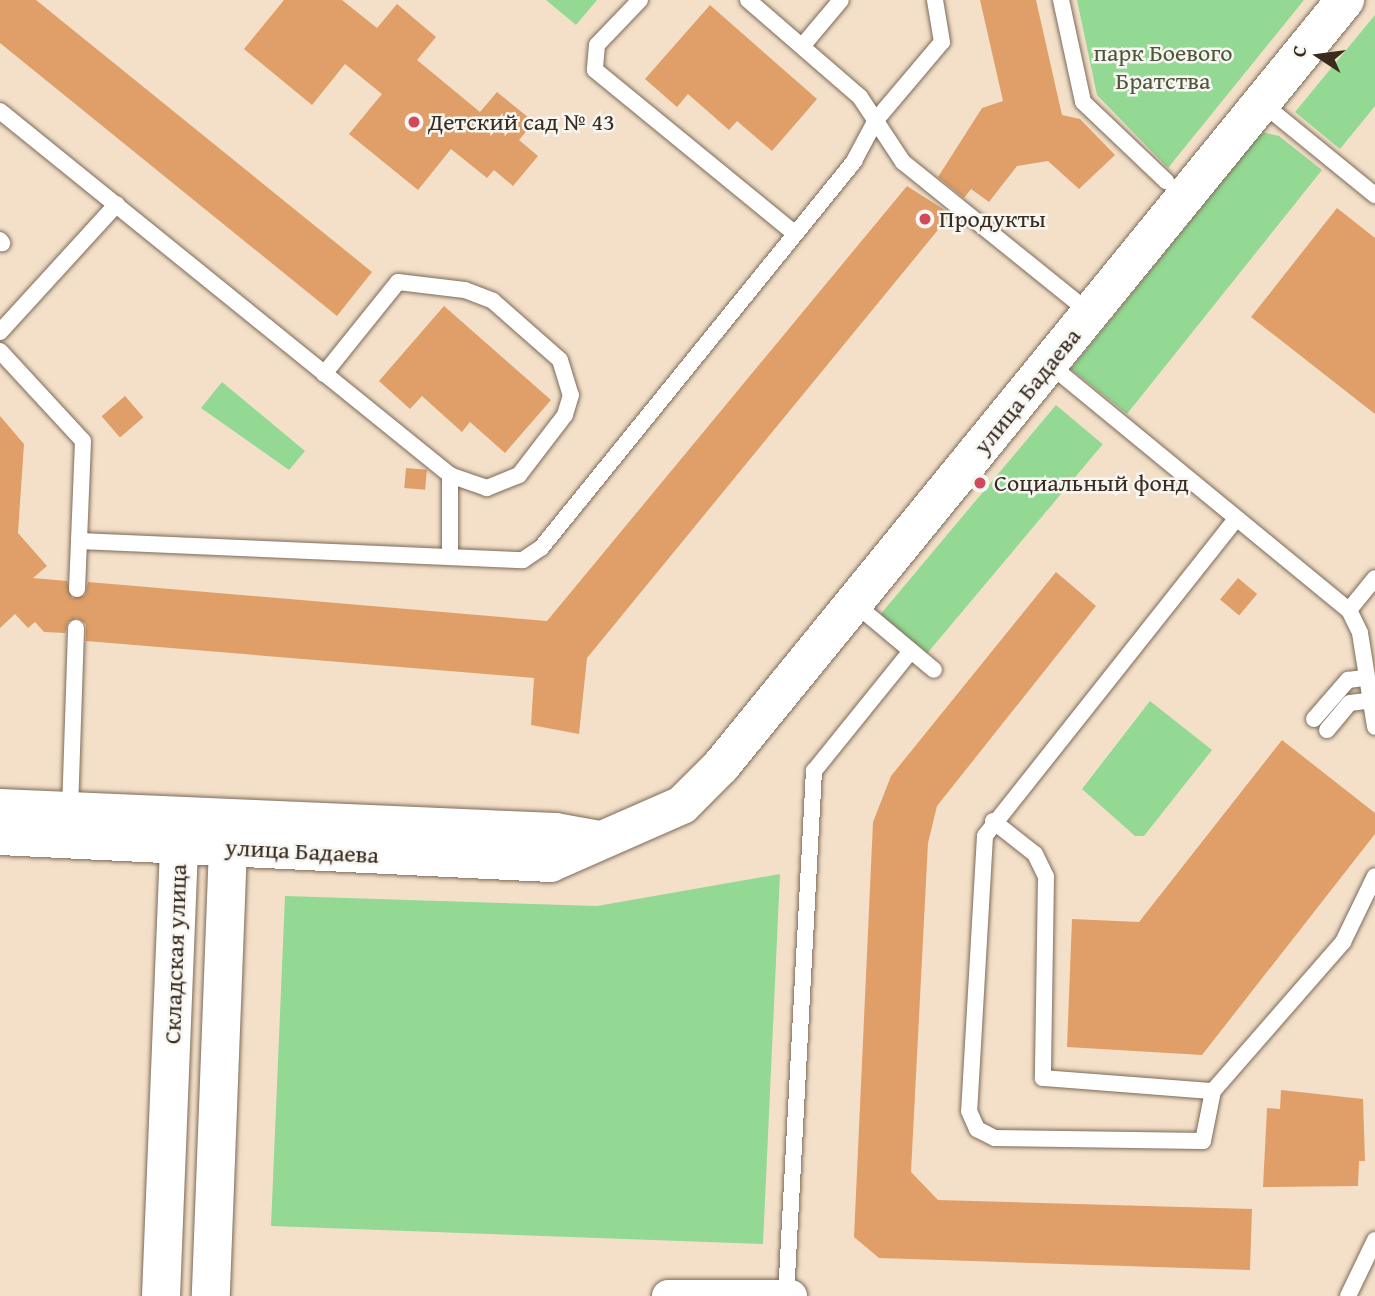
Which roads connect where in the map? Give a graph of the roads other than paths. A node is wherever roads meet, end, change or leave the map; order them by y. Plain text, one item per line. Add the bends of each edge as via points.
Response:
1 (639, 0) edge
2 (748, 0) edge
3 (841, 0) edge
4 (935, 0) edge
5 (1061, 0) edge
6 (1345, 0) edge
7 (804, 44) junction
8 (1262, 103) junction
9 (0, 111) edge
10 (876, 120) junction
11 (1166, 181) dead end
12 (1375, 195) edge
13 (117, 204) junction
14 (794, 233) junction
15 (1090, 313) junction
16 (0, 332) edge
17 (0, 351) edge
18 (1048, 364) junction
19 (324, 374) junction
20 (450, 475) junction
21 (1236, 519) junction
22 (79, 541) junction
23 (450, 557) junction
24 (1375, 578) edge
25 (77, 589) dead end
26 (854, 603) junction
27 (1349, 610) junction
28 (76, 628) dead end
29 (911, 651) junction
30 (934, 670) dead end
31 (1364, 678) junction
32 (1367, 701) junction
33 (1375, 727) edge
34 (0, 808) edge
35 (70, 811) junction
36 (993, 821) junction
37 (188, 831) junction
38 (0, 836) edge
39 (599, 840) junction
40 (228, 847) junction
41 (1375, 876) edge
42 (1213, 1091) junction
43 (1375, 1240) edge
44 (161, 1296) edge
45 (211, 1296) edge
46 (668, 1296) edge
47 (789, 1296) edge
48 (1348, 1296) edge

1 - 14 lane via 597,45 595,70
2 - 7 lane
3 - 7 lane
4 - 10 lane via 942,42
5 - 11 lane via 1083,102
6 - 8 street, улица Бадаева
7 - 10 lane
8 - 12 lane
8 - 15 street, улица Бадаева
9 - 13 lane
10 - 14 lane via 854,161
10 - 15 lane via 903,162
13 - 16 lane
13 - 19 lane
14 - 23 lane via 541,548 523,560
15 - 18 street, улица Бадаева
17 - 22 lane via 83,441
18 - 21 lane
18 - 26 street, улица Бадаева
19 - 20 lane
19 - 20 lane via 398,282 465,290 494,302 560,360 571,395 565,415 519,475 487,488
20 - 23 lane
21 - 27 lane
21 - 36 lane
22 - 23 lane
22 - 25 lane
24 - 27 lane
26 - 29 lane
26 - 39 street, улица Бадаева via 682,805 639,828
27 - 31 lane via 1360,633
28 - 35 lane
29 - 30 lane
29 - 47 lane via 814,771
31 - 32 lane
31 - 32 lane via 1348,680 1321,724 1350,703
32 - 33 lane
34 - 35 street, улица Бадаева
35 - 37 street, улица Бадаева
36 - 42 lane via 1035,854 1046,877 1043,1078
36 - 42 lane via 981,853 970,1111 977,1129 995,1138 1191,1145 1203,1141 1210,1127
37 - 38 street, улица Бадаева
37 - 39 street, улица Бадаева
37 - 40 street
37 - 44 street, Складская улица
39 - 40 street, улица Бадаева via 550,863
40 - 45 street, Складская улица
41 - 42 lane via 1343,942
43 - 48 lane
46 - 47 street

